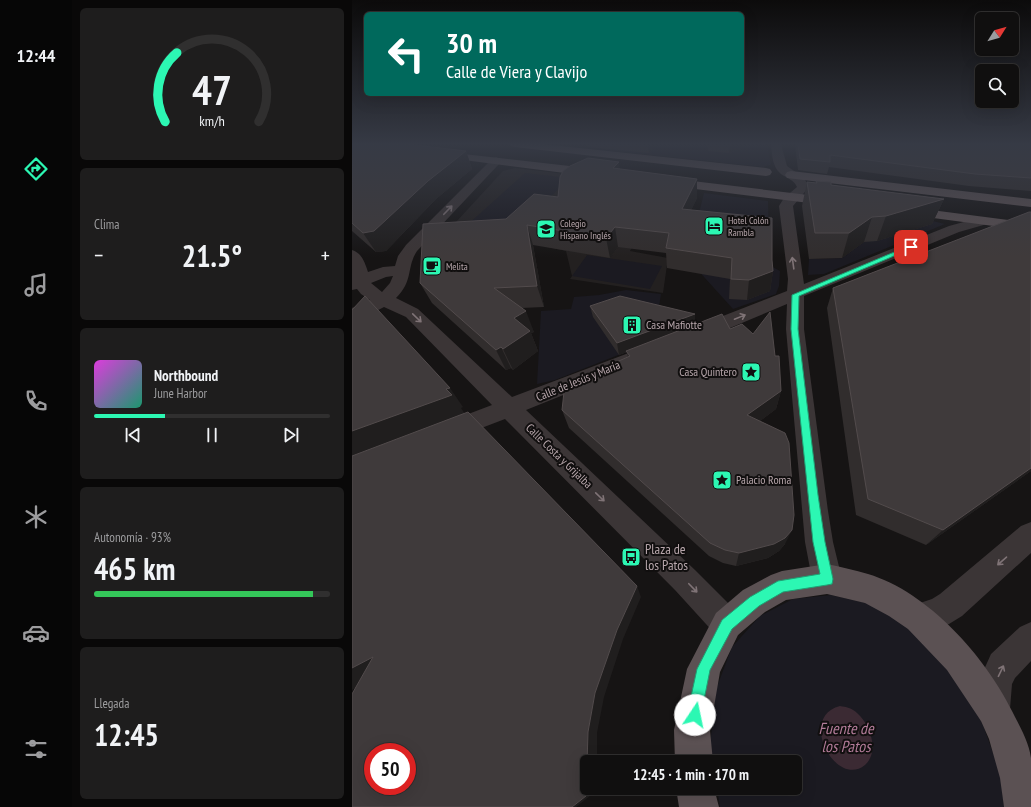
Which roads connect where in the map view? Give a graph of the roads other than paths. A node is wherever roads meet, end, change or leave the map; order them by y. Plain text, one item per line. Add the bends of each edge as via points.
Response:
1 (476, 182) edge
2 (667, 182) edge
3 (801, 182) edge
4 (848, 182) edge
5 (792, 197) junction
6 (1031, 203) edge
7 (850, 204) edge
8 (896, 210) edge
9 (982, 221) junction
10 (1031, 227) edge
11 (402, 265) junction
12 (356, 271) edge
13 (795, 295) junction
14 (384, 298) junction
15 (352, 315) edge
16 (684, 339) edge
17 (655, 350) edge
18 (510, 408) junction
19 (433, 438) edge
20 (1031, 535) edge
21 (827, 579) junction
22 (918, 618) junction
23 (727, 624) junction
24 (1031, 638) edge
25 (993, 708) junction
26 (693, 755) edge
27 (1025, 788) edge

11 -> 1 street via 418,242
2 - 5 main road
3 - 5 street via 800,191
4 - 6 main road
5 - 7 main road
13 -> 5 street via 796,279 786,206
8 - 9 main road
9 - 10 main road
9 - 13 street via 954,229
11 - 12 street via 383,272
11 - 14 street via 399,283
12 - 14 street, Calle Costa y Grijalba via 369,292
16 -> 13 street
13 - 21 street via 794,329 819,542
14 - 15 street via 377,304
14 -> 18 street, Calle Costa y Grijalba via 412,313
17 - 18 street, Calle de Jesús y María
18 - 19 street, Calle de Jesús y María
18 -> 23 street, Calle Costa y Grijalba
20 -> 22 street via 951,605 938,613
21 - 22 main road via 869,589 900,605
21 - 23 main road via 782,586 754,601
22 - 25 main road via 959,658
23 - 26 main road via 704,669 692,730
25 -> 24 street via 995,683 1003,666
25 - 27 main road

